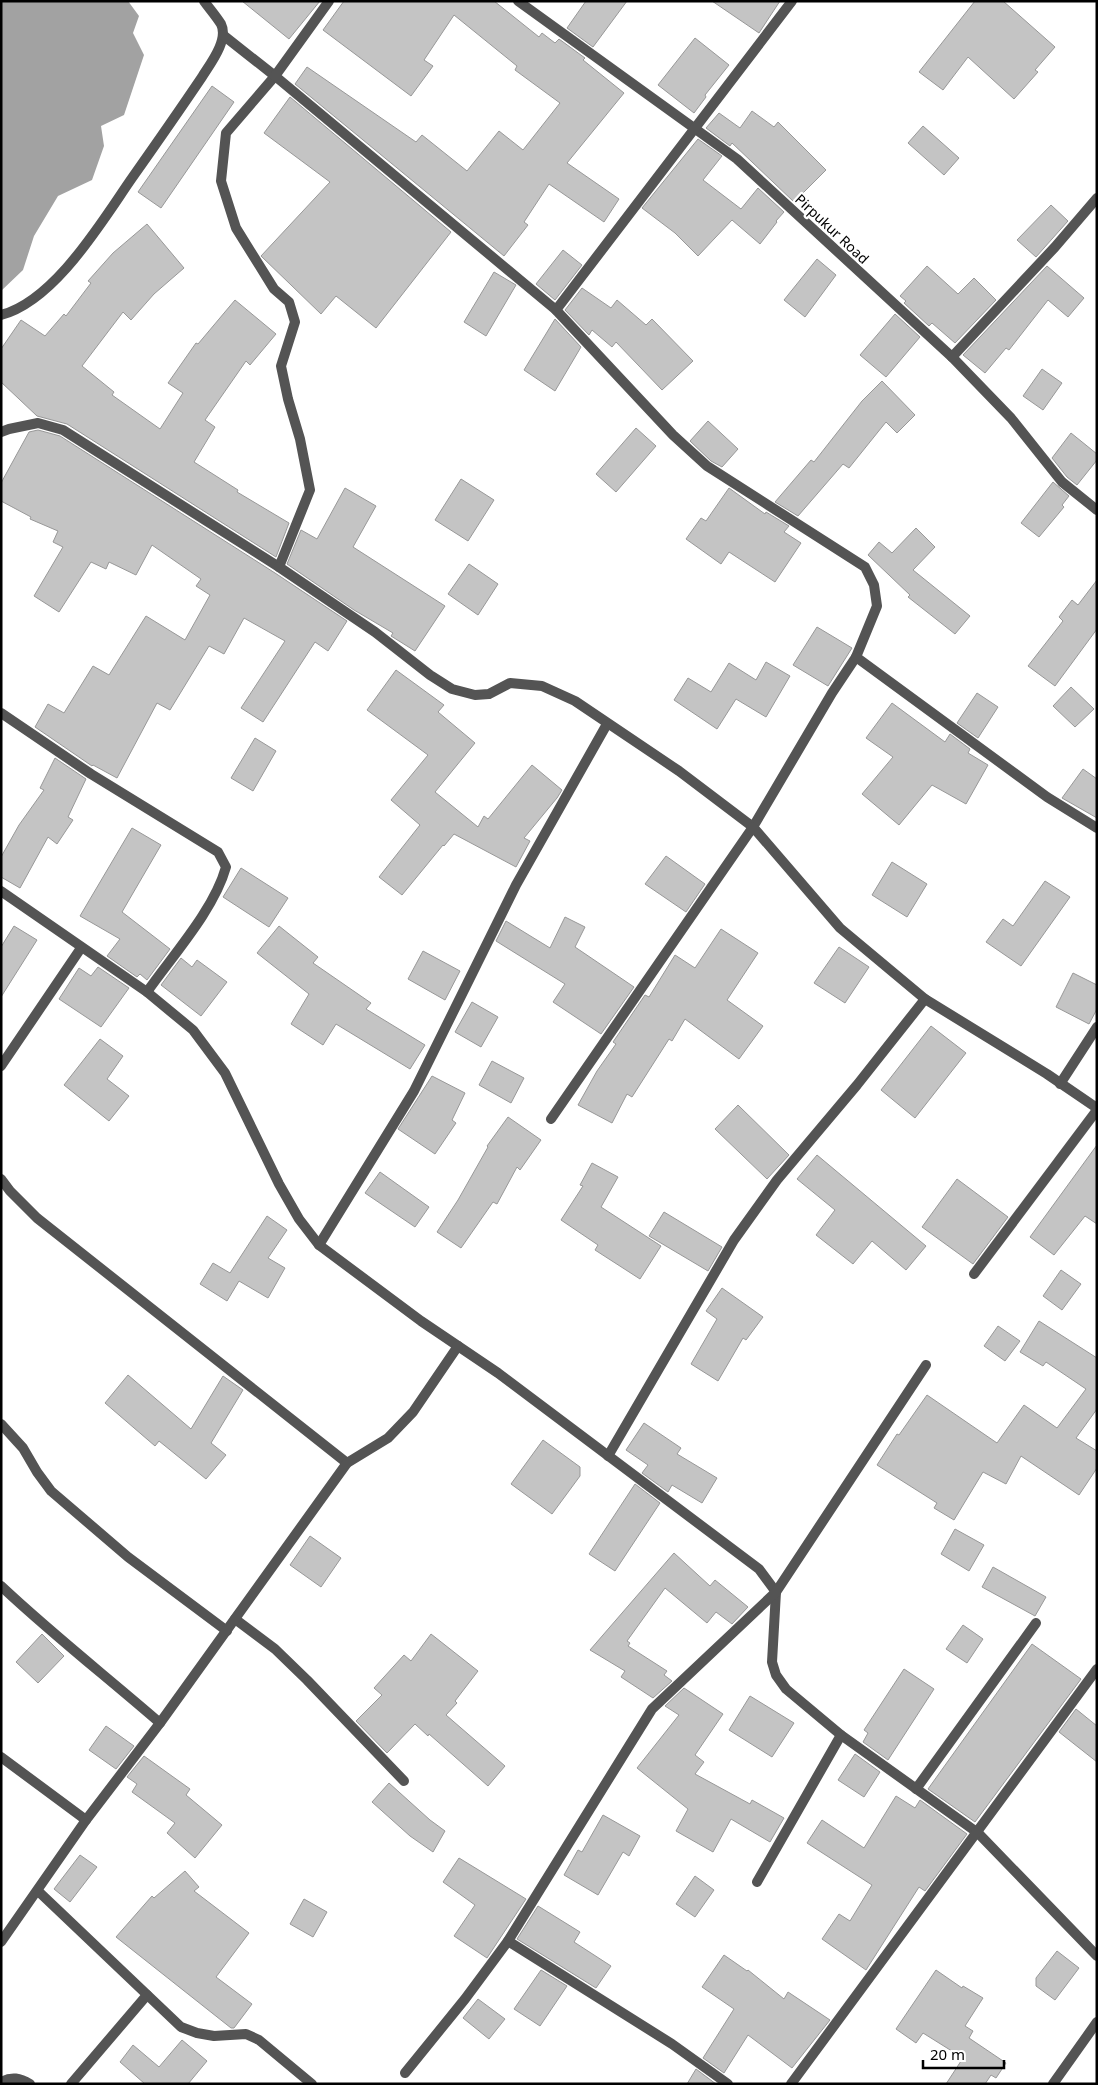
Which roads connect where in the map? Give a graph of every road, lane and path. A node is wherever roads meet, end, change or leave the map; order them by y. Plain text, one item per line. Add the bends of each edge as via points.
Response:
1 (204, 1) edge
2 (329, 1) edge
3 (518, 1) edge
4 (792, 1) edge
5 (223, 35) junction
6 (275, 76) junction
7 (694, 128) junction
8 (1097, 198) edge
9 (556, 310) junction
10 (1, 315) edge
11 (952, 357) junction
12 (1, 432) edge
13 (1097, 510) edge
14 (278, 567) junction
15 (856, 657) junction
16 (1, 713) edge
17 (607, 724) junction
18 (754, 827) junction
19 (1097, 828) edge
20 (1, 891) edge
21 (81, 948) junction
22 (147, 992) junction
23 (925, 999) junction
24 (1097, 1027) edge
25 (1, 1066) edge
26 (1060, 1084) junction
27 (1097, 1109) edge
28 (551, 1119) dead end
29 (1, 1179) edge
30 (319, 1245) junction
31 (974, 1274) dead end
32 (458, 1346) junction
33 (926, 1365) dead end
34 (1, 1424) edge
35 (608, 1456) junction
36 (346, 1463) junction
37 (1, 1586) edge
38 (776, 1592) junction
39 (235, 1619) junction
40 (1036, 1623) dead end
41 (227, 1631) junction
42 (1097, 1669) edge
43 (160, 1723) junction
44 (841, 1735) junction
45 (1, 1757) edge
46 (404, 1780) dead end
47 (916, 1789) junction
48 (86, 1820) junction
49 (978, 1833) junction
50 (757, 1882) dead end
51 (38, 1891) junction
52 (508, 1941) junction
53 (1, 1942) edge
54 (1097, 1956) edge
55 (147, 1995) junction
56 (1097, 2022) edge
57 (405, 2073) dead end
58 (1, 2082) edge
59 (30, 2084) edge
60 (71, 2084) edge
61 (312, 2084) edge
62 (728, 2084) edge
63 (791, 2084) edge
64 (1053, 2084) edge

1 - 5 street via 222,25
2 - 6 street
3 - 7 street, Pirpukur Road
4 - 7 street
5 - 6 street
5 - 10 street via 202,78 83,248 43,292 12,313
6 - 9 street
6 - 14 street via 226,134 221,181 236,228 274,289 289,302 295,322 281,366 310,490
7 - 9 street
7 - 11 street, Pirpukur Road via 737,159
8 - 11 street via 1055,248
9 - 15 street via 673,435 707,466 865,567 874,585 877,606
11 - 13 street, Pirpukur Road via 1011,418 1062,482
12 - 14 street via 38,423 63,430
14 - 17 street via 452,689 475,695 489,694 510,684 542,686 575,701
15 - 18 street
15 - 19 street via 1047,797
16 - 22 street via 91,774 218,852 226,867 208,907
17 - 18 street via 679,771
17 - 30 street via 516,884 414,1091
18 - 23 street via 840,928
18 - 28 street
20 - 21 street
21 - 22 street
21 - 25 street
22 - 30 street via 193,1030 225,1073 279,1184
23 - 26 street
23 - 35 street via 777,1180 734,1240
24 - 26 street
26 - 27 street
27 - 31 street
29 - 36 street via 37,1218
30 - 32 street
32 - 35 street
32 - 36 street via 413,1412 388,1438
33 - 38 street
34 - 41 street via 23,1448 51,1491 128,1556
35 - 38 street via 759,1569
36 - 39 street
37 - 43 street via 43,1626
38 - 44 street via 772,1662 776,1675 786,1689
38 - 52 street via 652,1709
39 - 41 street
39 - 46 street via 301,1674
40 - 47 street
41 - 43 street
42 - 49 street
43 - 48 street
44 - 47 street
44 - 50 street
45 - 48 street
47 - 49 street
48 - 51 street
49 - 54 street
49 - 63 street
51 - 53 street
51 - 55 street
52 - 57 street via 466,1999
52 - 62 street via 672,2044
55 - 60 street
55 - 61 street via 181,2027 214,2036 246,2034 259,2040
56 - 64 street
58 - 59 street via 20,2078

